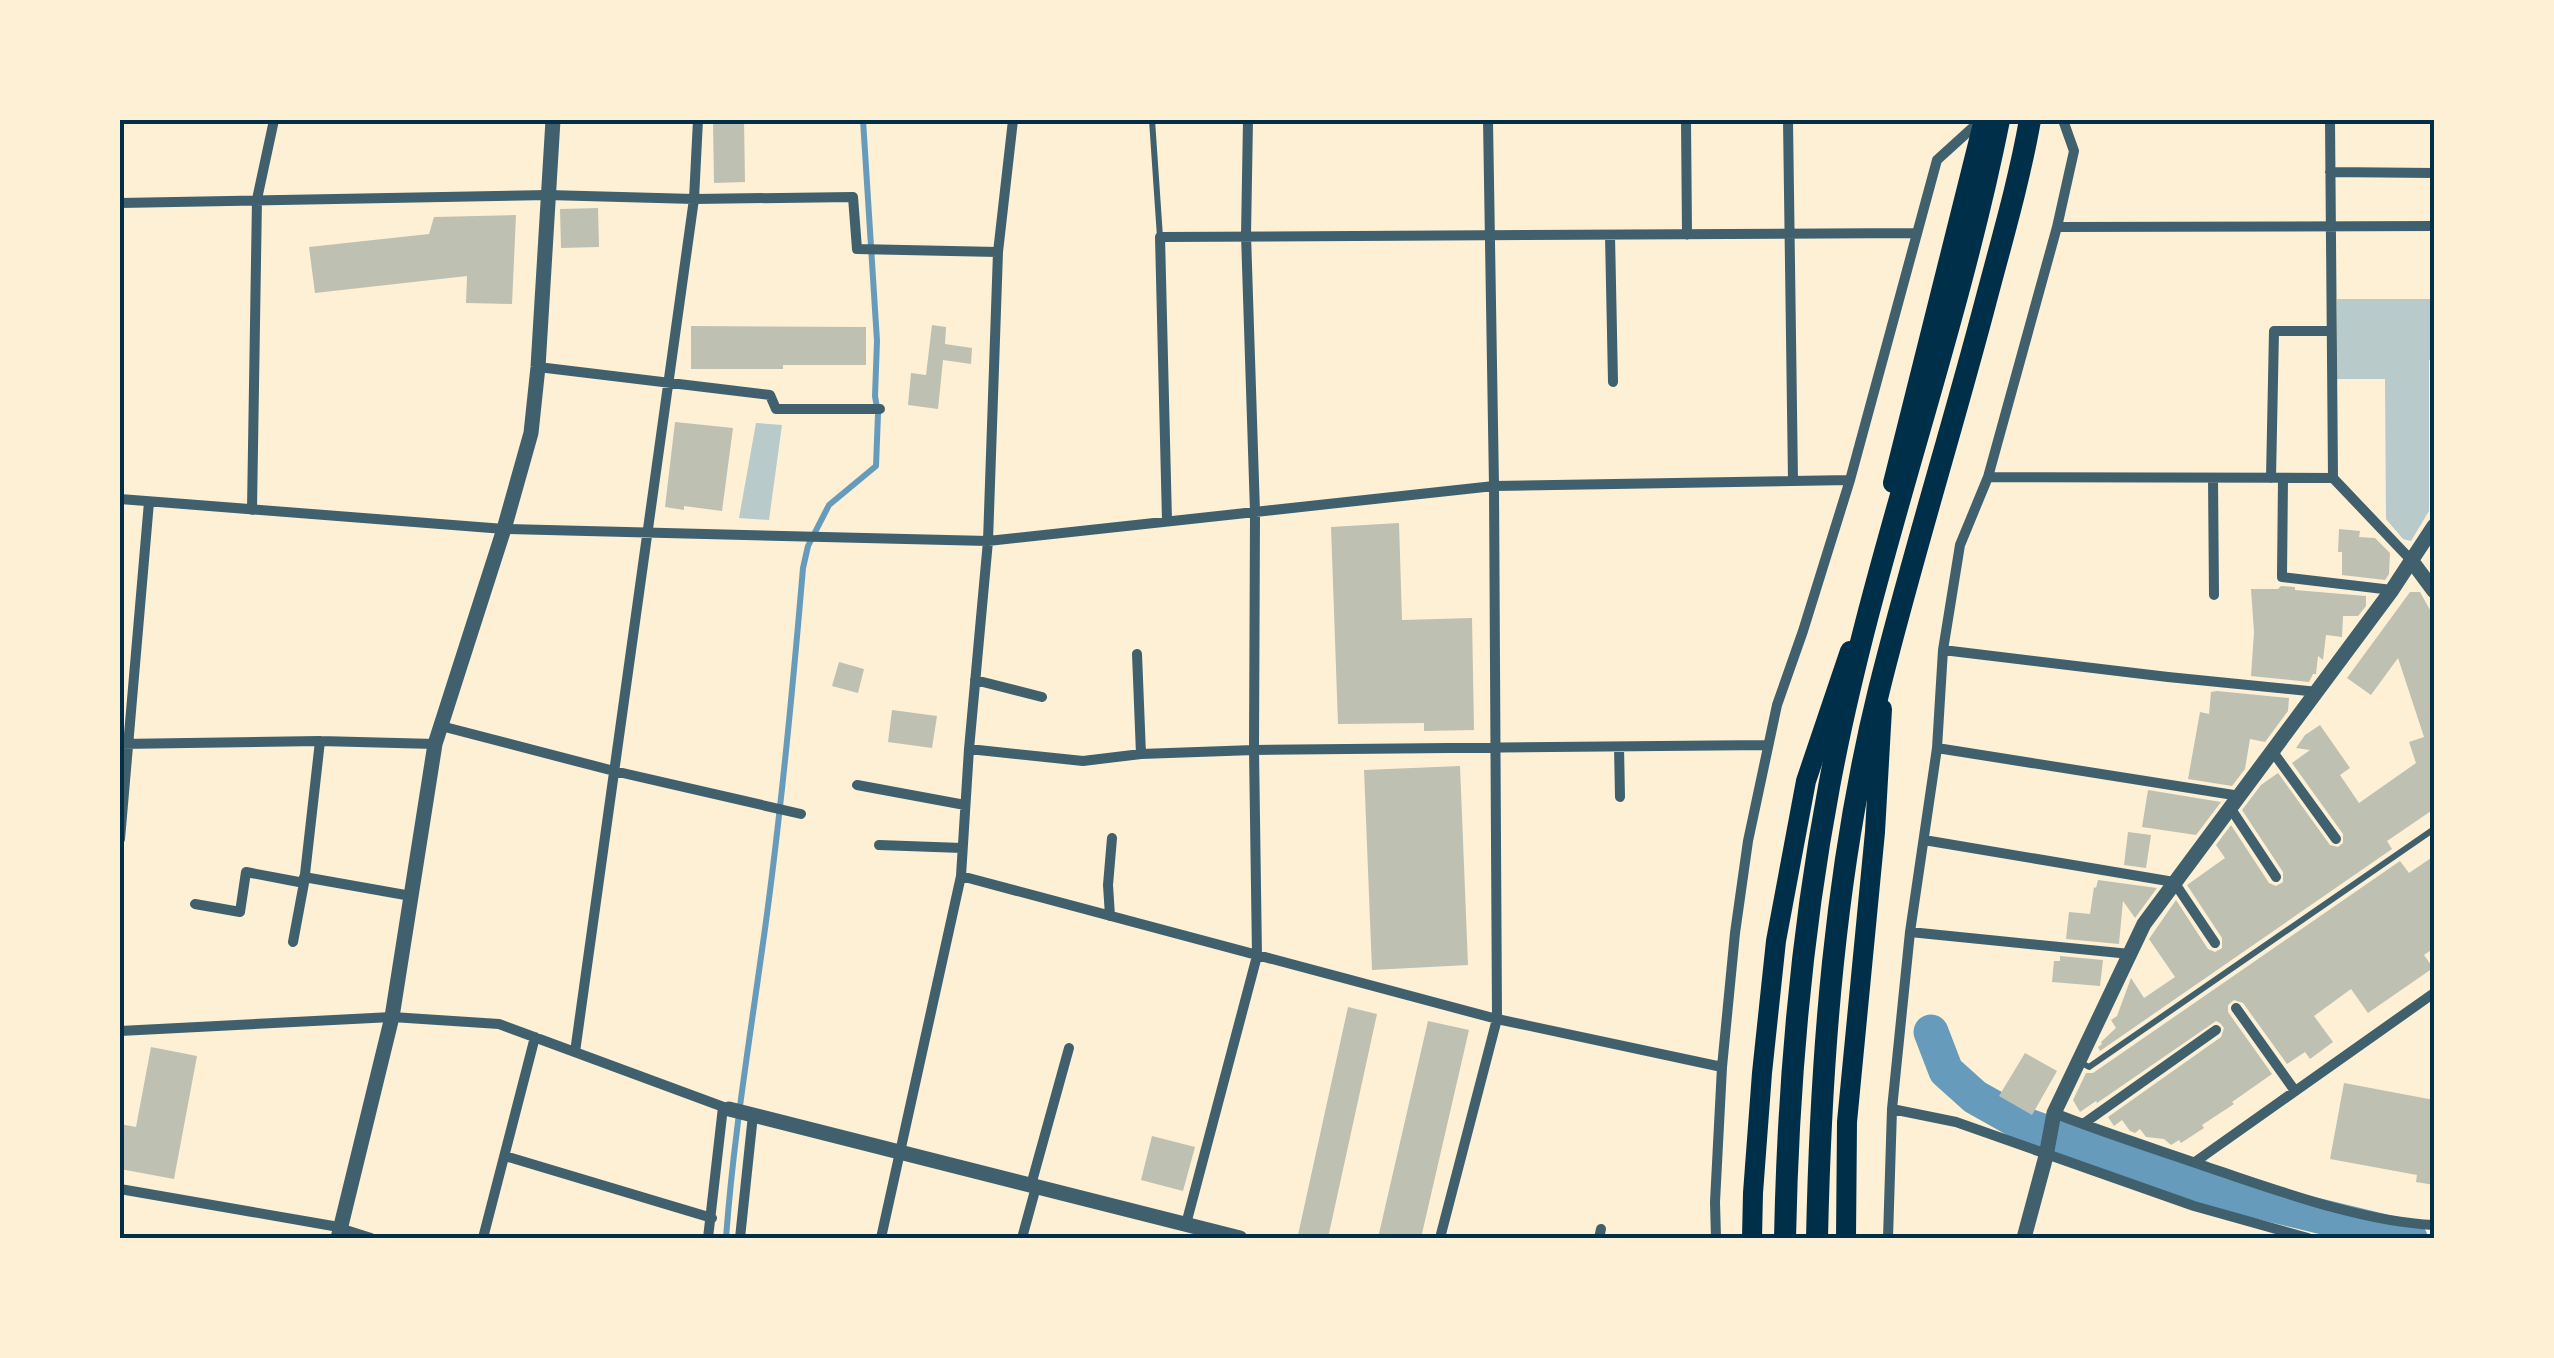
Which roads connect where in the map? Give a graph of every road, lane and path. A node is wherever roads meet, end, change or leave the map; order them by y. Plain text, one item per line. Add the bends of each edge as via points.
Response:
1 (274, 120) edge
2 (552, 120) edge
3 (698, 120) edge
4 (1013, 120) edge
5 (1152, 120) edge
6 (1248, 120) edge
7 (1488, 120) edge
8 (1686, 120) edge
9 (1788, 120) edge
10 (1982, 120) edge
11 (1999, 120) edge
12 (2027, 120) edge
13 (2063, 120) edge
14 (2330, 120) edge
15 (2330, 172) junction
16 (2434, 173) edge
17 (548, 195) junction
18 (257, 199) junction
19 (694, 200) junction
20 (120, 203) edge
21 (2057, 226) junction
22 (2434, 226) edge
23 (2330, 227) junction
24 (1917, 233) junction
25 (1246, 235) junction
26 (1488, 235) junction
27 (1610, 235) junction
28 (1687, 235) junction
29 (1789, 235) junction
30 (1160, 237) junction
31 (998, 252) junction
32 (2331, 331) junction
33 (538, 367) junction
34 (668, 382) junction
35 (1613, 382) dead end
36 (880, 409) dead end
37 (1988, 478) junction
38 (2212, 478) junction
39 (2277, 478) junction
40 (2333, 478) junction
41 (1792, 480) junction
42 (1850, 480) junction
43 (1494, 486) junction
44 (120, 500) edge
45 (149, 502) junction
46 (252, 510) junction
47 (1255, 512) junction
48 (1167, 522) junction
49 (2434, 526) edge
50 (504, 529) junction
51 (647, 533) junction
52 (988, 541) junction
53 (2411, 560) junction
54 (2392, 590) junction
55 (2434, 591) edge
56 (2214, 595) dead end
57 (1851, 647) junction
58 (1884, 647) junction
59 (1943, 650) junction
60 (1136, 654) dead end
61 (975, 680) junction
62 (2318, 692) junction
63 (1042, 697) dead end
64 (441, 726) junction
65 (320, 740) junction
66 (125, 744) edge
67 (435, 744) junction
68 (1768, 745) junction
69 (1620, 746) junction
70 (969, 748) junction
71 (1495, 748) junction
72 (1937, 748) junction
73 (1254, 750) junction
74 (2274, 752) junction
75 (1141, 754) junction
76 (614, 772) junction
77 (857, 785) dead end
78 (1620, 797) dead end
79 (2235, 803) junction
80 (965, 805) junction
81 (801, 814) dead end
82 (2434, 829) edge
83 (1112, 838) dead end
84 (2336, 838) dead end
85 (120, 840) edge
86 (1924, 840) junction
87 (879, 845) dead end
88 (962, 848) junction
89 (960, 876) junction
90 (2276, 877) dead end
91 (304, 880) junction
92 (2174, 882) junction
93 (411, 896) junction
94 (195, 904) dead end
95 (1110, 916) junction
96 (1910, 932) junction
97 (294, 942) dead end
98 (2215, 943) dead end
99 (1799, 946) dead end
100 (1827, 954) dead end
101 (2130, 954) junction
102 (1258, 956) junction
103 (2434, 993) edge
104 (2236, 1008) dead end
105 (392, 1018) junction
106 (1497, 1019) junction
107 (2216, 1030) dead end
108 (120, 1031) edge
109 (536, 1037) junction
110 (1069, 1048) dead end
111 (575, 1052) junction
112 (2079, 1061) junction
113 (1722, 1067) junction
114 (2294, 1092) junction
115 (1892, 1109) junction
116 (737, 1111) junction
117 (2054, 1114) junction
118 (2082, 1124) junction
119 (900, 1152) junction
120 (504, 1156) junction
121 (2046, 1156) junction
122 (2195, 1162) junction
123 (1034, 1186) junction
124 (120, 1189) edge
125 (712, 1218) junction
126 (1186, 1224) junction
127 (2434, 1225) edge
128 (340, 1233) edge
129 (370, 1238) edge
130 (483, 1238) edge
131 (708, 1238) edge
132 (740, 1238) edge
133 (881, 1238) edge
134 (1022, 1238) edge
135 (1240, 1238) edge
136 (1440, 1238) edge
137 (1716, 1238) edge
138 (1752, 1238) edge
139 (1784, 1238) edge
140 (1816, 1238) edge
141 (1846, 1238) edge
142 (1888, 1238) edge
143 (2024, 1238) edge
144 (2308, 1238) edge

1 - 18 street
2 - 17 street
3 - 19 street
4 - 31 street
5 - 30 lane
6 - 25 street
7 - 26 street
8 - 28 street
9 - 29 street
10 - 24 street via 1937,160
10 - 57 highway
11 - 139 highway via 1829,786 1797,1016
12 - 58 highway
12 - 140 highway via 1999,252 1858,792 1832,978
13 - 21 street via 2074,151
14 - 15 street
15 - 16 street
15 - 23 street
17 - 18 street
17 - 19 street
17 - 33 street
18 - 20 street
18 - 46 street
19 - 31 street via 853,197 858,249
19 - 34 street
21 - 23 street
21 - 37 street
22 - 23 street
23 - 32 street
24 - 29 street
24 - 42 street
25 - 26 street
25 - 30 street
25 - 47 street
26 - 27 street
26 - 43 street
27 - 28 street
27 - 35 street
28 - 29 street
29 - 41 street
30 - 48 street
31 - 52 street
32 - 39 street via 2274,331
32 - 40 street
33 - 34 street
33 - 50 street via 531,434
34 - 36 street via 770,394 776,410
34 - 51 street
37 - 38 street
37 - 59 street via 1960,544
38 - 39 street
38 - 56 street
39 - 40 street
39 - 54 street via 2282,577
40 - 53 street
41 - 42 street
41 - 43 street
42 - 68 street
43 - 47 street
43 - 71 street
44 - 45 street
45 - 46 street
45 - 66 street
46 - 50 street
47 - 48 street
47 - 73 street
48 - 52 street
49 - 53 street
50 - 51 street
50 - 64 street
51 - 52 street
51 - 76 street
52 - 61 street
53 - 54 street
53 - 55 street
54 - 62 street
57 - 99 highway
57 - 138 highway via 1806,781 1776,941
58 - 100 highway
58 - 141 highway via 1875,832 1847,1122
59 - 62 street
59 - 72 street
60 - 75 street
61 - 63 street
61 - 70 street
62 - 74 street
64 - 67 street
64 - 76 street
65 - 66 street
65 - 67 street
65 - 91 street
66 - 85 street
67 - 93 street
68 - 69 street
68 - 113 street via 1748,840
69 - 71 street
69 - 78 street
70 - 75 street via 1083,761
70 - 80 street
71 - 73 street
71 - 106 street
72 - 79 street
72 - 86 street
73 - 75 street
73 - 102 street
74 - 79 street
74 - 84 street
76 - 81 street
76 - 111 street
77 - 80 street
79 - 90 street
79 - 92 street
80 - 88 street
82 - 112 lane via 2089,1067
83 - 95 street
86 - 92 street
86 - 96 street
87 - 88 street
88 - 89 street
89 - 95 street
89 - 119 street
91 - 93 street
91 - 94 street via 246,872 240,912
91 - 97 street
92 - 98 street
92 - 101 street
93 - 105 street
95 - 102 street
96 - 101 street
96 - 115 street
101 - 112 street
102 - 106 street
102 - 126 street
103 - 114 street
104 - 114 street
105 - 108 street
105 - 109 street via 499,1024
105 - 128 street
106 - 113 street
106 - 136 street
107 - 118 street
109 - 111 street
109 - 120 street
110 - 123 street
111 - 116 street
112 - 117 street
113 - 137 street
114 - 122 street
115 - 121 street via 1956,1122
115 - 142 street
116 - 119 street
116 - 125 street
116 - 132 street
117 - 118 street
117 - 121 street
118 - 122 street
119 - 123 street
119 - 133 street
120 - 125 street
120 - 130 street
121 - 143 street
121 - 144 street
122 - 127 street via 2290,1195
123 - 126 street
123 - 134 street
124 - 128 street
125 - 131 street
126 - 135 street
128 - 129 street

